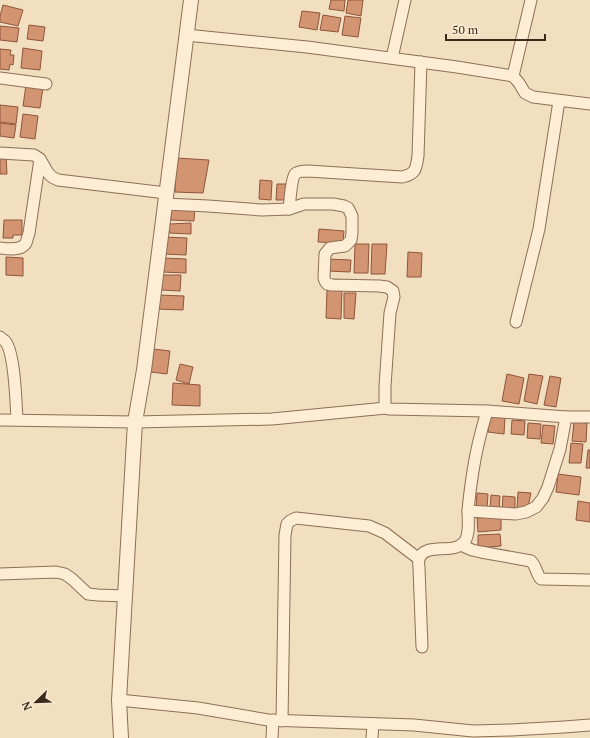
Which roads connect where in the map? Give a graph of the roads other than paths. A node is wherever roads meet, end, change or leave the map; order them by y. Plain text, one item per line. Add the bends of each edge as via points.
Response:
1 (191, 0) edge
2 (405, 0) edge
3 (531, 0) edge
4 (186, 35) junction
5 (392, 58) junction
6 (421, 62) junction
7 (512, 76) junction
8 (0, 78) edge
9 (46, 84) dead end
10 (559, 101) junction
11 (590, 104) edge
12 (0, 153) edge
13 (40, 158) junction
14 (166, 198) junction
15 (289, 209) junction
16 (0, 248) edge
17 (516, 322) dead end
18 (0, 337) edge
19 (386, 408) junction
20 (487, 411) junction
21 (566, 417) junction
22 (590, 417) edge
23 (0, 420) edge
24 (17, 420) junction
25 (135, 422) junction
26 (468, 511) junction
27 (461, 545) junction
28 (419, 559) junction
29 (0, 574) edge
30 (590, 580) edge
31 (125, 596) junction
32 (422, 647) dead end
33 (119, 700) junction
34 (278, 720) junction
35 (373, 724) junction
36 (590, 725) edge
37 (571, 732) edge
38 (434, 733) edge
39 (121, 738) edge
40 (272, 738) edge
41 (372, 738) edge

1 - 4 street
2 - 5 street
3 - 7 street
4 - 5 street
4 - 14 street
5 - 6 street
6 - 7 street
6 - 15 street via 418,156 414,172 402,177 299,171 293,179
7 - 10 street via 525,93 533,97
8 - 9 street
10 - 11 street
10 - 17 street via 539,229
12 - 13 street via 34,155
13 - 14 street via 48,173 58,180
13 - 16 street via 26,243 16,249
14 - 15 street via 208,206
14 - 25 street
15 - 19 street via 304,204 333,204 348,208 352,216 351,240 345,246 330,248 325,254 325,281 332,285 387,287 393,291 385,386
18 - 24 street via 6,342 10,352
19 - 20 street
19 - 25 street via 272,419
20 - 21 street
20 - 26 street via 473,470
21 - 22 street
21 - 26 street via 550,481 544,498 536,507 516,514
23 - 24 street
24 - 25 street
25 - 31 street
26 - 27 street via 466,540
27 - 28 street via 428,550
27 - 30 street via 472,550 531,561 541,578
28 - 32 street
28 - 34 street via 385,533 369,526 296,518 287,524 284,535
29 - 31 street via 56,572 68,576 88,594
31 - 33 street
33 - 34 street
33 - 39 street
34 - 35 street
34 - 40 street
35 - 38 street via 414,725
35 - 41 street
36 - 37 street
37 - 38 street via 511,730

